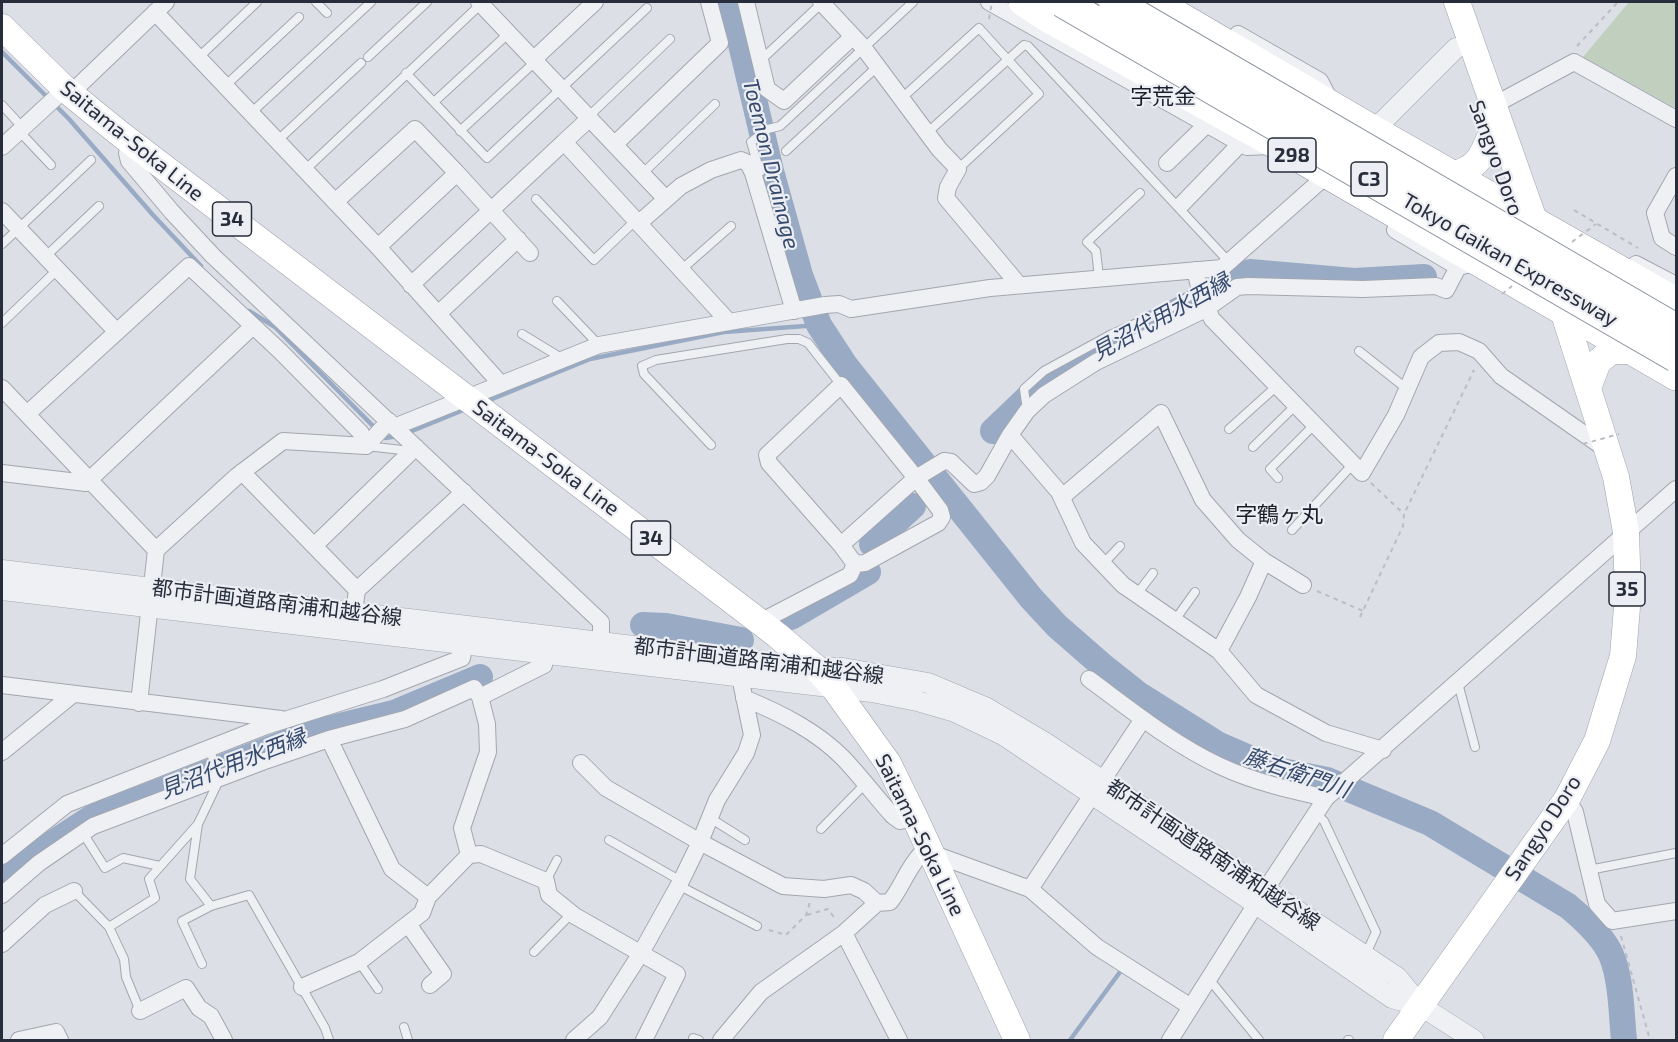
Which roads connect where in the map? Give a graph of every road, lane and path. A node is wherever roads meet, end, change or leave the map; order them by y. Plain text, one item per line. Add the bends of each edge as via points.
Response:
1 (257, 2) edge
2 (316, 2) edge
3 (371, 2) edge
4 (427, 2) edge
5 (595, 2) edge
6 (709, 2) edge
7 (746, 2) edge
8 (822, 2) edge
9 (913, 2) edge
10 (991, 2) edge
11 (1022, 2) edge
12 (1062, 2) edge
13 (1114, 2) edge
14 (1158, 2) edge
15 (1180, 2) edge
16 (1439, 2) edge
17 (1457, 2) edge
18 (1618, 2) edge
19 (483, 3) edge
20 (161, 7) edge
21 (647, 8) dead end
22 (327, 13) dead end
23 (299, 17) dead end
24 (989, 19) dead end
25 (2, 27) edge
26 (509, 33) junction
27 (670, 39) dead end
28 (856, 44) junction
29 (1456, 48) junction
30 (368, 57) dead end
31 (198, 58) junction
32 (535, 60) junction
33 (760, 60) junction
34 (1008, 60) junction
35 (1574, 62) junction
36 (361, 63) dead end
37 (878, 66) junction
38 (406, 73) junction
39 (225, 86) junction
40 (562, 89) junction
41 (68, 91) junction
42 (902, 98) junction
43 (434, 102) junction
44 (715, 104) dead end
45 (2, 105) edge
46 (1494, 105) junction
47 (1333, 106) junction
48 (251, 114) junction
49 (590, 117) junction
50 (1677, 119) edge
51 (1206, 125) junction
52 (21, 129) junction
53 (1375, 130) junction
54 (460, 131) junction
55 (927, 133) junction
56 (1489, 139) junction
57 (278, 141) junction
58 (564, 142) junction
59 (131, 143) junction
60 (1241, 143) junction
61 (615, 144) junction
62 (1275, 145) junction
63 (2, 147) edge
64 (786, 152) dead end
65 (91, 160) dead end
66 (1167, 163) dead end
67 (51, 165) dead end
68 (958, 169) junction
69 (305, 170) junction
70 (457, 173) junction
71 (753, 173) junction
72 (642, 174) junction
73 (1327, 175) junction
74 (1454, 175) junction
75 (1677, 176) edge
76 (1140, 193) dead end
77 (536, 199) dead end
78 (666, 199) junction
79 (335, 202) junction
80 (1182, 204) dead end
81 (99, 206) dead end
82 (490, 209) junction
83 (1574, 210) dead end
84 (2, 211) edge
85 (1525, 216) junction
86 (638, 222) junction
87 (731, 226) dead end
88 (18, 229) junction
89 (518, 239) junction
90 (2, 244) edge
91 (1677, 247) edge
92 (378, 248) junction
93 (530, 253) dead end
94 (1647, 253) dead end
95 (45, 257) junction
96 (1229, 262) junction
97 (1469, 265) junction
98 (1614, 266) junction
99 (57, 270) junction
100 (681, 270) junction
101 (1196, 270) junction
102 (1099, 278) junction
103 (411, 285) junction
104 (1019, 285) junction
105 (1677, 285) edge
106 (1203, 299) junction
107 (557, 301) dead end
108 (1677, 301) edge
109 (1562, 310) junction
110 (794, 311) junction
111 (438, 314) junction
112 (729, 322) junction
113 (2, 323) edge
114 (253, 326) junction
115 (1677, 329) edge
116 (117, 332) junction
117 (522, 334) dead end
118 (599, 345) junction
119 (1359, 351) dead end
120 (1632, 351) junction
121 (1677, 357) edge
122 (563, 359) junction
123 (1476, 366) dead end
124 (1677, 377) edge
125 (500, 383) junction
126 (841, 385) junction
127 (1278, 385) junction
128 (2, 387) edge
129 (1407, 388) junction
130 (1588, 388) junction
131 (474, 403) junction
132 (1297, 405) junction
133 (27, 414) junction
134 (391, 424) junction
135 (1315, 424) junction
136 (1229, 429) dead end
137 (1010, 435) junction
138 (1613, 442) junction
139 (1583, 444) dead end
140 (711, 445) dead end
141 (366, 446) junction
142 (1253, 447) dead end
143 (414, 449) junction
144 (1358, 468) junction
145 (242, 472) junction
146 (2, 473) edge
147 (918, 477) junction
148 (1278, 478) dead end
149 (90, 480) junction
150 (1677, 489) edge
151 (464, 492) junction
152 (1062, 497) junction
153 (1404, 514) junction
154 (1292, 530) dead end
155 (1626, 532) junction
156 (841, 545) junction
157 (314, 546) junction
158 (1120, 546) dead end
159 (156, 550) junction
160 (1264, 561) junction
161 (855, 564) junction
162 (1103, 564) junction
163 (2, 570) edge
164 (1154, 573) dead end
165 (1303, 585) joint
166 (151, 588) junction
167 (2, 590) edge
168 (357, 590) junction
169 (1195, 592) dead end
170 (1137, 594) junction
171 (148, 608) junction
172 (1363, 611) junction
173 (354, 612) junction
174 (1360, 617) dead end
175 (1175, 620) junction
176 (760, 622) junction
177 (465, 643) junction
178 (601, 643) junction
179 (1219, 651) junction
180 (546, 654) junction
181 (816, 668) junction
182 (740, 677) junction
183 (1089, 679) dead end
184 (1458, 683) junction
185 (2, 686) edge
186 (834, 688) junction
187 (72, 695) junction
188 (480, 697) junction
189 (744, 698) junction
190 (139, 702) junction
191 (1143, 719) junction
192 (286, 720) junction
193 (330, 739) junction
194 (1475, 747) dead end
195 (209, 748) junction
196 (1383, 750) junction
197 (2, 752) edge
198 (581, 763) dead end
199 (220, 778) junction
200 (865, 784) junction
201 (1097, 788) junction
202 (1330, 795) junction
203 (1566, 799) junction
204 (1317, 814) junction
205 (710, 818) junction
206 (915, 819) junction
207 (198, 824) junction
208 (821, 829) dead end
209 (83, 833) junction
210 (609, 840) dead end
211 (745, 840) dead end
212 (700, 842) junction
213 (931, 853) junction
214 (1677, 853) edge
215 (469, 855) junction
216 (2, 856) edge
217 (557, 860) dead end
218 (160, 866) junction
219 (1589, 870) junction
220 (546, 881) junction
221 (680, 883) junction
222 (814, 888) junction
223 (1030, 889) junction
224 (74, 891) joint
225 (2, 895) edge
226 (428, 897) junction
227 (1260, 897) junction
228 (877, 903) junction
229 (211, 906) junction
230 (1677, 911) edge
231 (572, 913) junction
232 (806, 915) junction
233 (1612, 921) junction
234 (408, 924) junction
235 (757, 926) joint
236 (108, 927) junction
237 (844, 933) junction
238 (2, 944) edge
239 (534, 952) dead end
240 (641, 953) junction
241 (1365, 956) junction
242 (359, 963) junction
243 (202, 964) dead end
244 (1209, 979) junction
245 (430, 985) dead end
246 (302, 987) junction
247 (378, 989) dead end
248 (1421, 1006) junction
249 (1191, 1007) junction
250 (140, 1011) joint
251 (404, 1027) dead end
252 (19, 1041) edge
253 (60, 1041) edge
254 (224, 1041) edge
255 (329, 1041) edge
256 (408, 1041) edge
257 (574, 1041) edge
258 (644, 1041) edge
259 (721, 1041) edge
260 (899, 1041) edge
261 (1017, 1041) edge
262 (1170, 1041) edge
263 (1259, 1041) edge
264 (1396, 1041) edge
265 (1474, 1041) edge
266 (1650, 1041) edge

1 - 31 lane
2 - 22 lane
3 - 48 lane
4 - 30 lane
5 - 32 street
6 - 61 street via 720,43
7 - 33 street
8 - 28 street
8 - 33 lane
9 - 28 lane
10 - 24 path, bridge
10 - 51 street
11 - 62 highway, 298
12 - 121 highway, Tokyo Gaikan Expressway / C3, bridge
13 - 115 highway, Tokyo Gaikan Expressway / C3, bridge
14 - 47 highway
15 - 47 street via 1320,81
16 - 29 main road, Sangyo Doro / 35
17 - 46 main road, Sangyo Doro / 35
18 - 35 path via 1572,51
19 - 26 street
19 - 38 lane
20 - 31 street
20 - 41 street
21 - 40 lane
23 - 39 lane
25 - 41 main road, Saitama-Soka Line / 34
26 - 32 street
26 - 43 lane
27 - 49 lane
28 - 33 street via 784,101 767,88
28 - 37 street
28 - 71 lane via 780,126 768,129 751,142 759,172
29 - 53 street
29 - 56 main road, Sangyo Doro / 35
31 - 39 street
32 - 40 street
32 - 54 lane
34 - 42 lane via 979,28
34 - 55 lane
34 - 68 lane via 1039,94
34 - 96 lane via 1024,45 1028,46
35 - 46 street
35 - 50 street
36 - 57 lane
37 - 42 street
37 - 64 lane
38 - 43 lane
38 - 69 lane
39 - 48 street
40 - 49 street
40 - 54 lane via 488,158
41 - 52 street
41 - 59 main road, Saitama-Soka Line / 34
42 - 55 street
43 - 54 lane
44 - 72 lane
45 - 52 lane
46 - 85 main road, Sangyo Doro / 35
47 - 53 highway
48 - 57 street
49 - 58 street
49 - 61 street
51 - 60 street
51 - 66 street
52 - 63 street
52 - 67 lane
53 - 73 street
53 - 74 highway
55 - 68 street
56 - 74 main road via 1473,167
56 - 85 main road, Sangyo Doro / 35
57 - 69 street
58 - 82 street
58 - 86 street
59 - 131 main road, Saitama-Soka Line / 34
59 - 134 street via 129,160 172,212 213,256
60 - 62 street via 1247,147
60 - 80 street
61 - 72 street
62 - 73 highway, 298
65 - 88 lane
68 - 104 street via 946,198
69 - 79 street
70 - 79 street via 415,129
70 - 82 street
70 - 92 street
71 - 78 street via 748,163 741,160 701,175
71 - 110 street
72 - 78 street
73 - 96 street
73 - 97 highway, 298
74 - 85 highway
75 - 91 street via 1656,213 1662,238
76 - 102 lane via 1087,242 1096,251
77 - 86 lane via 594,260
78 - 86 street
79 - 92 street
81 - 95 lane
82 - 89 street
82 - 103 street
83 - 94 path
84 - 88 street
85 - 98 highway
85 - 109 main road, Sangyo Doro / 35
86 - 100 street
87 - 100 lane
88 - 90 lane
88 - 95 street
89 - 93 street
89 - 111 street
92 - 103 street
95 - 99 street
96 - 101 street via 1222,268
97 - 106 street via 1446,290 1436,286 1248,286
97 - 109 highway, 298
98 - 105 street via 1636,264
98 - 108 highway
99 - 113 lane
99 - 116 street
100 - 112 street
101 - 102 street
101 - 106 street
102 - 104 street
103 - 111 street
104 - 110 street via 851,309 839,304
106 - 127 street via 1212,319
106 - 137 street via 1053,388 1027,411
107 - 118 lane
109 - 120 highway, 298
109 - 130 main road, Sangyo Doro / 35
110 - 112 street
111 - 125 street
112 - 118 street
114 - 116 street via 189,266
114 - 141 street via 361,433
114 - 149 street
116 - 133 street
117 - 122 lane
118 - 122 street
119 - 129 lane
120 - 124 highway, 298
120 - 130 main road via 1611,351 1598,362
122 - 125 street
123 - 153 path
125 - 131 street
126 - 140 lane via 808,343 799,339 656,360 642,366 644,374
126 - 147 street
126 - 156 street via 767,455 769,463
127 - 132 street
127 - 136 lane
128 - 133 street
129 - 138 street via 1421,357 1439,343 1459,342 1479,351 1501,376
129 - 144 street via 1396,415
130 - 138 main road, Sangyo Doro / 35
131 - 134 street
131 - 176 main road, Saitama-Soka Line / 34
132 - 135 street
132 - 142 lane
133 - 149 street
134 - 141 street
134 - 143 street
135 - 144 street
135 - 148 lane via 1270,469
137 - 147 street via 981,482 974,484 951,462 944,461
137 - 152 street
138 - 139 path, bridge
138 - 155 main road, Sangyo Doro / 35
141 - 143 lane
141 - 145 street via 283,441
143 - 151 street
143 - 157 street
144 - 153 path
144 - 154 lane
145 - 157 street
145 - 159 street
146 - 149 street via 86,483
147 - 156 street
147 - 161 street via 940,510 942,517 938,523 865,563
149 - 159 street
150 - 155 street
151 - 168 street
151 - 178 street via 601,622
152 - 160 street via 1161,413 1203,500 1238,540
152 - 162 street via 1083,543
153 - 172 path via 1403,526
155 - 184 street
155 - 203 main road, Sangyo Doro / 35 via 1628,595 1623,656 1597,741
156 - 161 street
157 - 168 street
158 - 162 lane
159 - 166 street
160 - 165 street
160 - 179 street
161 - 176 street via 850,575
162 - 170 street
163 - 166 street, 都市計画道路南浦和越谷線
164 - 170 lane
165 - 172 path
166 - 171 street
166 - 173 street, 都市計画道路南浦和越谷線
167 - 171 street, 都市計画道路南浦和越谷線
168 - 173 street
169 - 175 lane
170 - 175 street
171 - 177 street, 都市計画道路南浦和越谷線
171 - 190 street
172 - 174 path
173 - 178 street, 都市計画道路南浦和越谷線
175 - 179 street
176 - 181 main road, Saitama-Soka Line / 34
177 - 180 street, 都市計画道路南浦和越谷線
177 - 192 street via 462,658
178 - 181 street, 都市計画道路南浦和越谷線
179 - 196 street via 1256,695 1326,733
180 - 182 street, 都市計画道路南浦和越谷線
180 - 188 street via 544,665
181 - 186 main road, Saitama-Soka Line / 34
181 - 201 street, 都市計画道路南浦和越谷線 via 843,668 928,683 987,708 1046,743
182 - 186 street, 都市計画道路南浦和越谷線
182 - 189 street
183 - 191 street
184 - 194 lane
184 - 196 street
185 - 187 street
186 - 201 street, 都市計画道路南浦和越谷線 via 917,700 955,712
186 - 206 main road, Saitama-Soka Line / 34 via 888,763
187 - 190 street
187 - 197 street
188 - 193 street via 474,688 405,719
188 - 215 street via 487,724 488,752 462,828
189 - 200 street via 776,711 816,736
189 - 205 street via 752,735
190 - 192 street
191 - 201 street
191 - 202 street via 1219,765 1269,784
192 - 195 street
193 - 199 street
193 - 226 street via 392,869
195 - 199 lane
195 - 216 street via 67,804
196 - 202 street
198 - 212 street via 606,788
199 - 207 lane
199 - 209 street
200 - 206 street via 900,821
200 - 208 lane
201 - 223 street
201 - 227 street, 都市計画道路南浦和越谷線
202 - 204 street
203 - 219 street via 1575,812
203 - 248 main road, Sangyo Doro / 35
204 - 227 street
204 - 241 lane via 1324,821 1376,932
205 - 211 lane
205 - 212 street
206 - 213 main road, Saitama-Soka Line / 34
207 - 218 lane
207 - 229 lane via 190,879
209 - 218 lane via 105,868 123,858
209 - 225 street
210 - 221 lane
212 - 221 street
212 - 222 street via 783,886
213 - 223 street
213 - 228 street via 920,855 909,867 890,902
213 - 261 main road, Saitama-Soka Line / 34
214 - 219 lane
215 - 220 street via 482,854
215 - 226 street
217 - 220 lane
218 - 236 lane via 149,879 155,898
219 - 233 street via 1597,904
220 - 231 street via 549,896
221 - 235 lane
221 - 240 street
222 - 228 street via 851,885
222 - 232 path
223 - 249 street via 1097,947
224 - 236 lane
224 - 238 street via 45,905
226 - 234 street via 422,913
227 - 241 street, 都市計画道路南浦和越谷線
227 - 244 street
227 - 248 street, 都市計画道路南浦和越谷線 via 1392,998
228 - 237 street
229 - 243 lane via 182,921
229 - 246 lane via 249,895
230 - 233 street
231 - 239 lane
231 - 240 street
232 - 235 path via 786,935
232 - 237 path via 828,909
233 - 266 path via 1622,937
234 - 242 street
234 - 245 street via 443,974
236 - 250 lane via 124,959 126,977
237 - 259 street via 761,992
237 - 260 street
240 - 257 street via 600,1017
240 - 258 street via 677,974
241 - 248 street, 都市計画道路南浦和越谷線 via 1397,977
242 - 246 street
242 - 247 lane
244 - 249 street
244 - 263 lane
246 - 255 lane
248 - 264 main road, Sangyo Doro / 35
248 - 265 street, 都市計画道路南浦和越谷線
249 - 262 street
250 - 254 street via 186,988 199,1008 211,1017
251 - 256 lane
252 - 253 street via 56,1032

